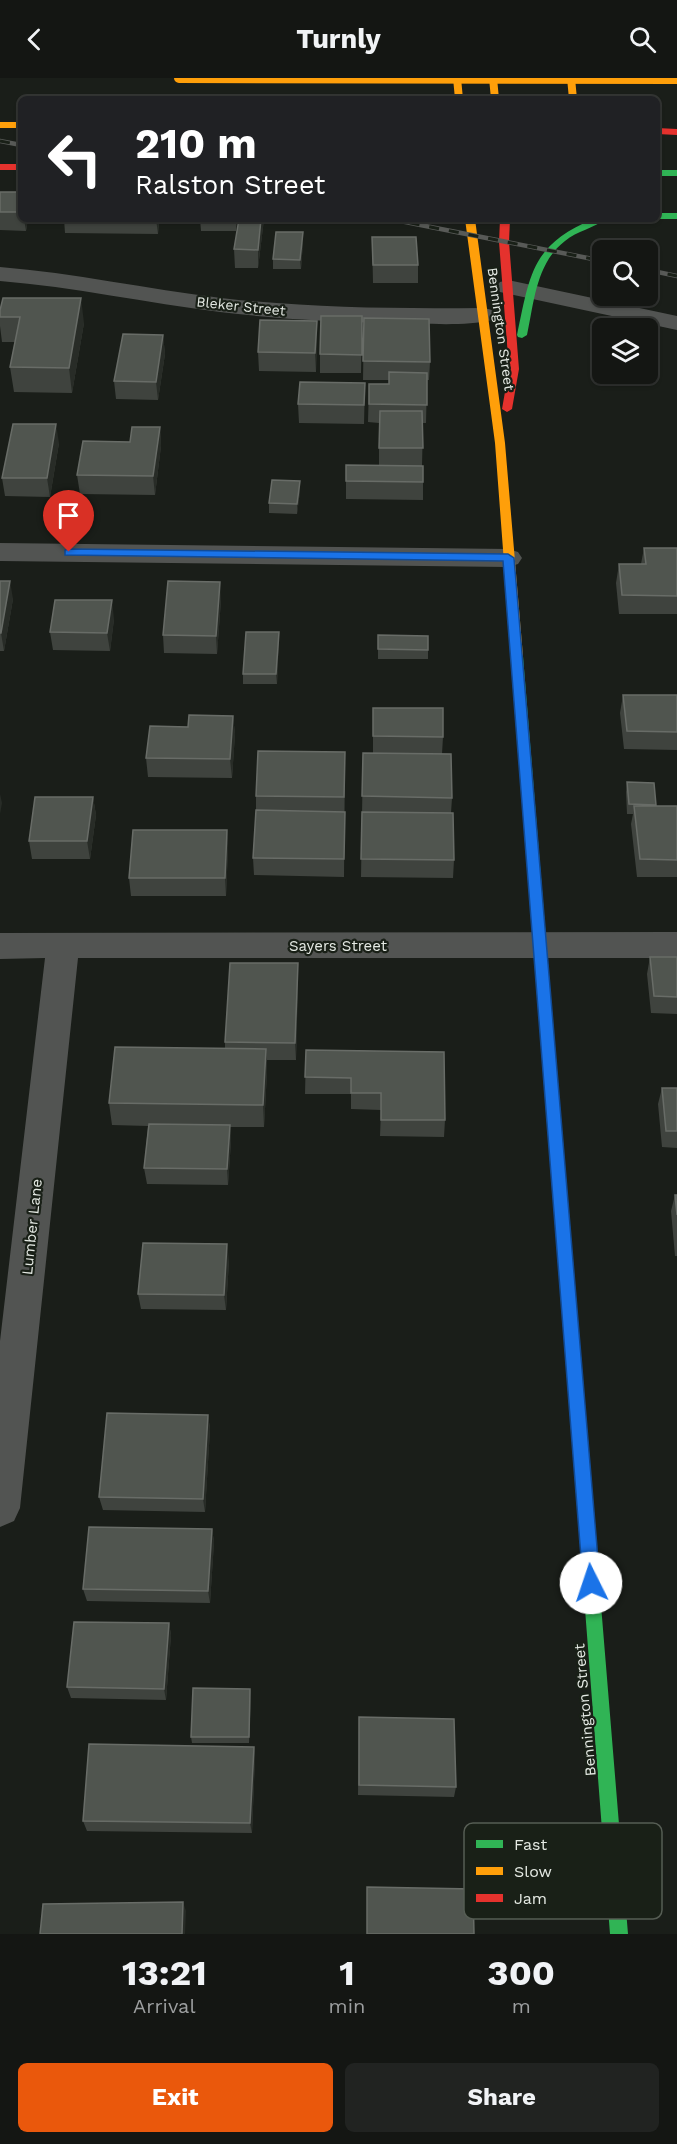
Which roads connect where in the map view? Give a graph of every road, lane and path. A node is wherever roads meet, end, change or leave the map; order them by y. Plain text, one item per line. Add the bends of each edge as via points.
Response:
1 (179, 78) edge
2 (457, 78) edge
3 (493, 78) edge
4 (571, 78) edge
5 (677, 79) edge
6 (459, 96) edge
7 (495, 96) edge
8 (573, 96) edge
9 (0, 124) edge
10 (18, 125) edge
11 (677, 127) edge
12 (660, 129) edge
13 (660, 129) edge
14 (677, 132) edge
15 (0, 167) edge
16 (18, 167) edge
17 (660, 173) edge
18 (677, 173) edge
19 (660, 216) edge
20 (677, 216) edge
21 (470, 222) edge
22 (506, 222) edge
23 (593, 222) edge
24 (0, 274) edge
25 (520, 289) junction
26 (484, 315) junction
27 (677, 323) edge
28 (514, 369) junction
29 (501, 443) junction
30 (0, 552) edge
31 (508, 558) junction
32 (540, 945) junction
33 (677, 945) edge
34 (0, 946) edge
35 (63, 946) junction
36 (0, 1508) edge
37 (610, 1823) edge
38 (618, 1919) edge
39 (619, 1934) edge

1 - 5 main road, bridge
2 - 6 main road
3 - 7 main road
4 - 8 main road
9 - 10 main road
11 - 12 main road
13 - 14 main road
15 - 16 main road
17 - 18 main road
19 - 20 main road
21 - 26 main road, Bennington Street
22 - 25 main road, Bennington Street
23 - 25 main road via 547,250
24 - 26 street, Bleker Street via 268,310 348,315
25 - 27 street
25 - 28 main road
25 - 28 main road, Bennington Street
26 - 29 main road, Bennington Street
28 - 29 main road, Bennington Street
29 - 31 main road, Bennington Street
30 - 31 street
31 - 32 main road, Bennington Street
32 - 33 street, Sayers Street
32 - 35 street, Sayers Street
32 - 37 main road, Bennington Street
34 - 35 street, Sayers Street
35 - 36 street, Lumber Lane
38 - 39 main road, Bennington Street

